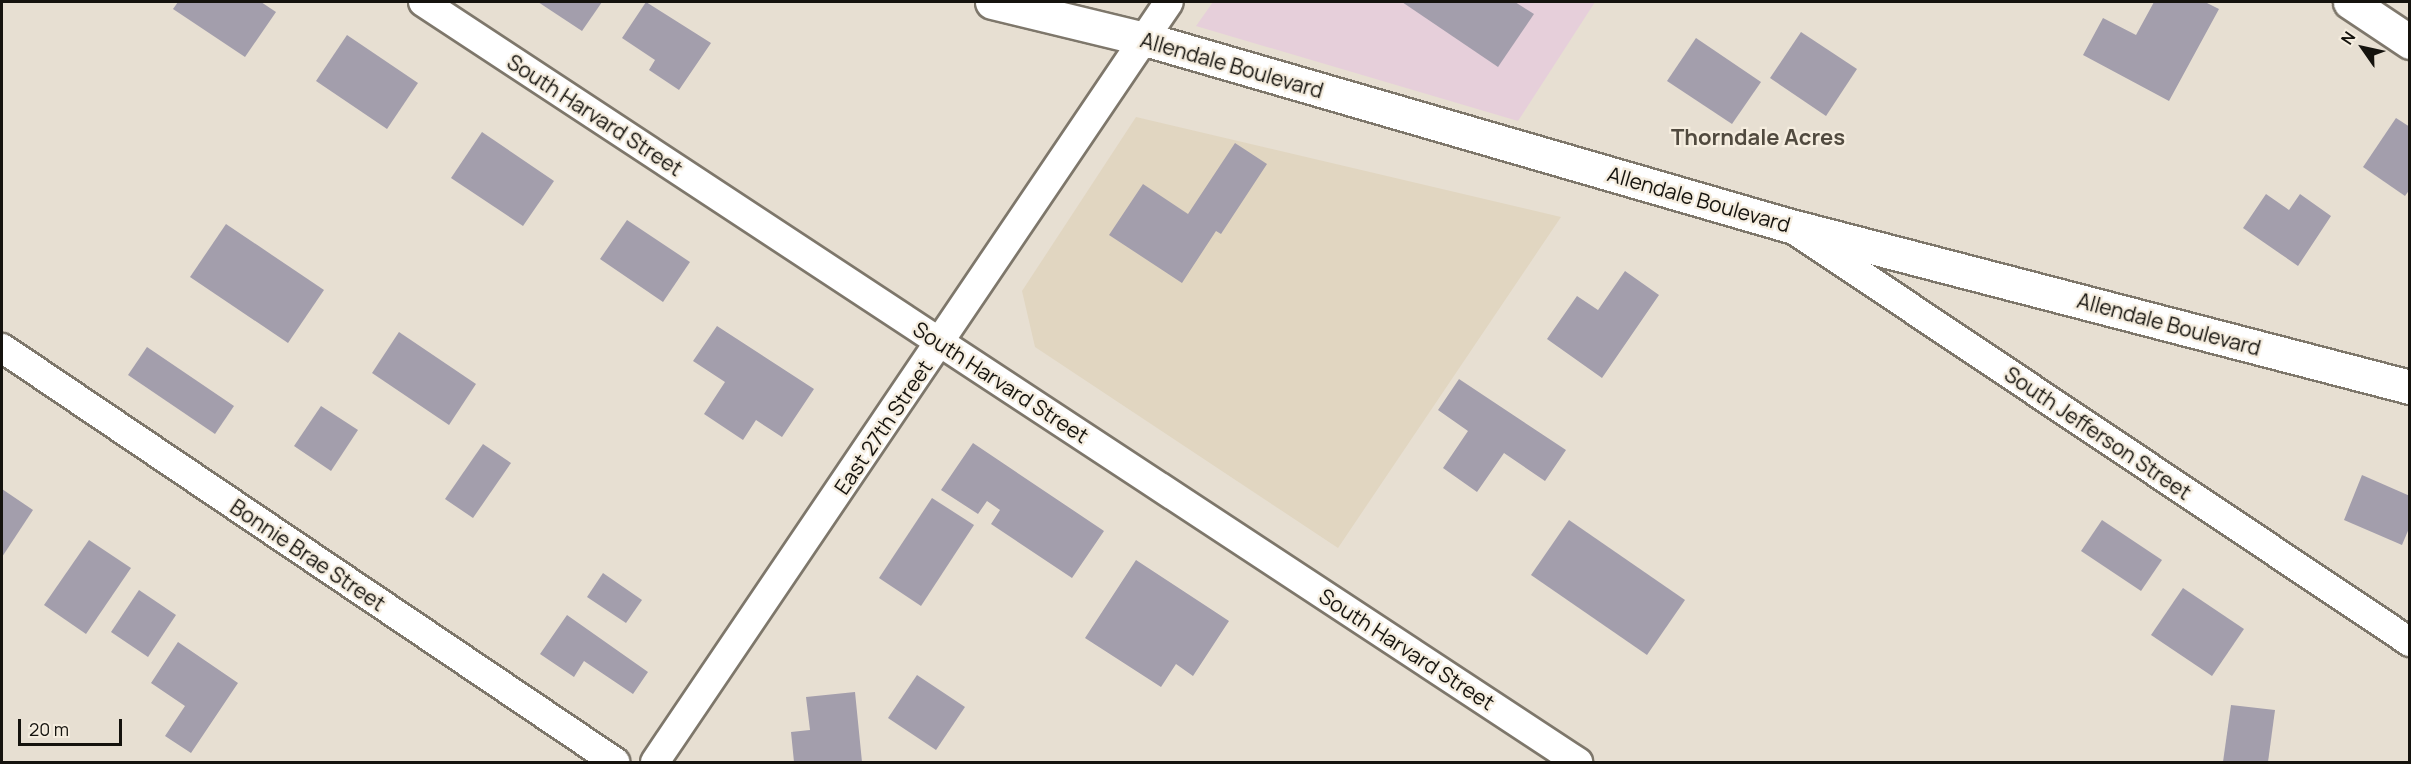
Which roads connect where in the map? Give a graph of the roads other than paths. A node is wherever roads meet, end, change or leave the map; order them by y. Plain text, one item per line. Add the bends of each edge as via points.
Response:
1 (423, 2) edge
2 (992, 2) edge
3 (1169, 2) edge
4 (2350, 2) edge
5 (1145, 39) junction
6 (2409, 42) edge
7 (1787, 225) junction
8 (940, 342) junction
9 (2, 348) edge
10 (2409, 387) edge
11 (2409, 642) edge
12 (615, 762) edge
13 (655, 762) edge
14 (1578, 762) edge

1 - 8 street, South Harvard Street
2 - 5 street, Allendale Boulevard
3 - 5 street, East 27th Street
4 - 6 street
5 - 7 street, Allendale Boulevard
5 - 8 street, East 27th Street
7 - 10 street, Allendale Boulevard
7 - 11 street, South Jefferson Street
8 - 13 street, East 27th Street
8 - 14 street, South Harvard Street
9 - 12 street, Bonnie Brae Street

